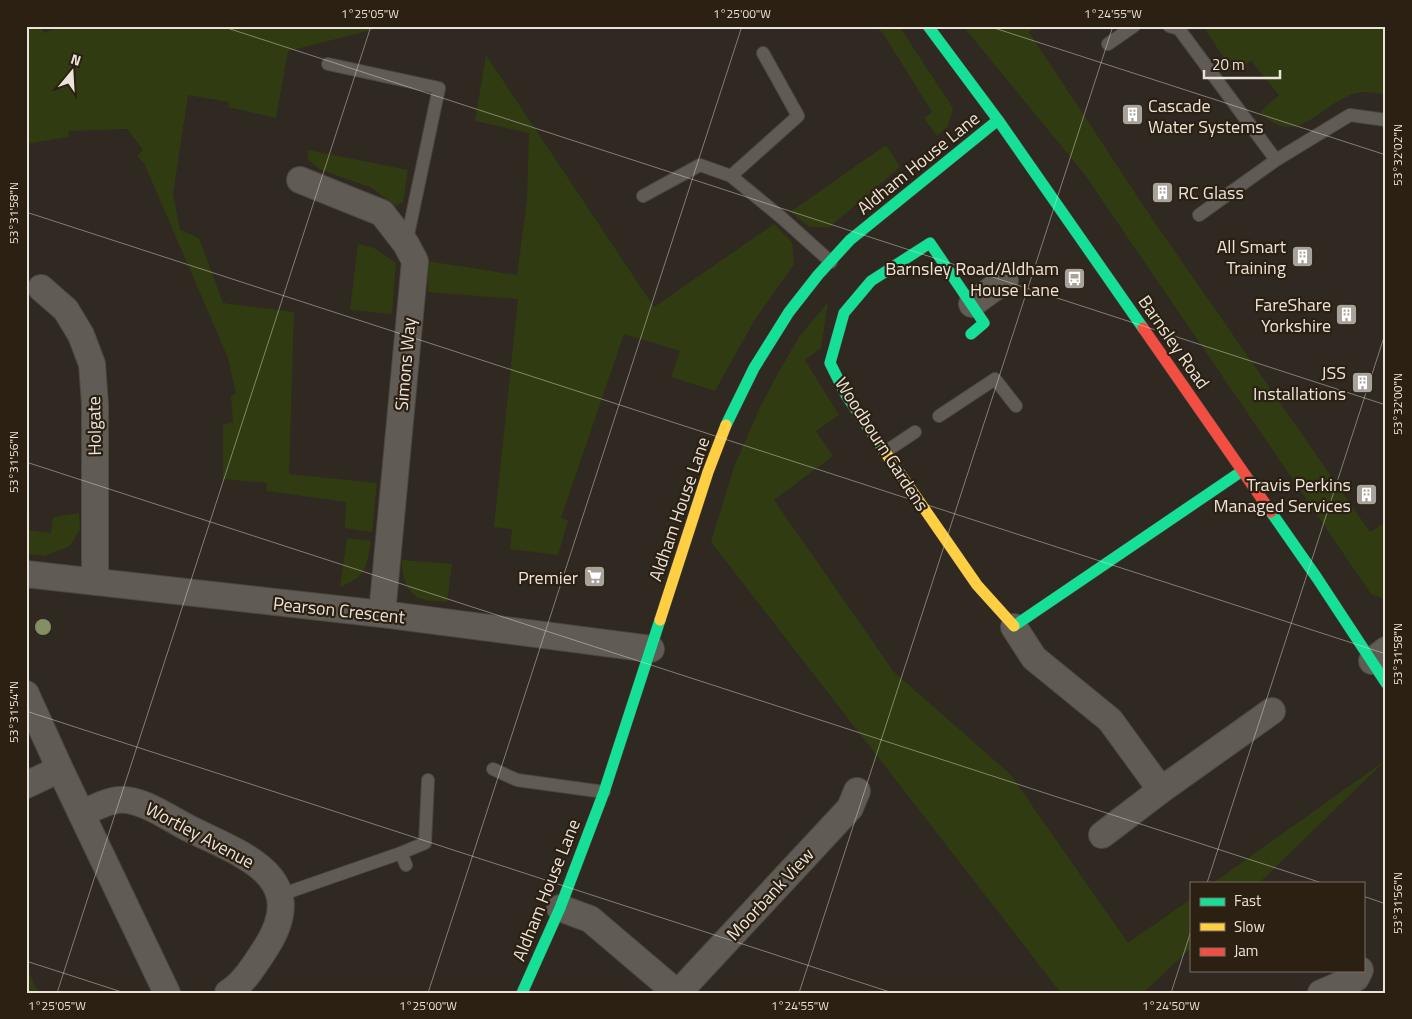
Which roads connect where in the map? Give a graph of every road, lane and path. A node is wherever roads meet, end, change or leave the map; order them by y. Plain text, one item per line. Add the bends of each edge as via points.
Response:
1 (928, 26) edge
2 (1134, 26) edge
3 (1169, 26) edge
4 (1108, 44) dead end
5 (763, 53) dead end
6 (328, 64) dead end
7 (998, 120) junction
8 (1386, 120) edge
9 (1276, 160) junction
10 (731, 176) junction
11 (300, 180) dead end
12 (643, 196) dead end
13 (1199, 215) dead end
14 (406, 244) junction
15 (831, 262) junction
16 (1006, 280) dead end
17 (41, 288) dead end
18 (972, 304) junction
19 (971, 334) dead end
20 (1016, 406) dead end
21 (939, 416) dead end
22 (915, 432) dead end
23 (885, 452) junction
24 (1242, 471) junction
25 (26, 574) edge
26 (95, 582) junction
27 (382, 614) junction
28 (1014, 627) junction
29 (651, 649) junction
30 (1379, 655) edge
31 (1386, 683) edge
32 (26, 694) edge
33 (1272, 710) dead end
34 (60, 769) junction
35 (494, 769) dead end
36 (428, 780) dead end
37 (26, 785) edge
38 (1161, 790) junction
39 (857, 791) dead end
40 (604, 792) junction
41 (82, 812) junction
42 (1102, 835) dead end
43 (280, 895) junction
44 (560, 908) junction
45 (1359, 972) edge
46 (167, 993) edge
47 (228, 993) edge
48 (522, 993) edge
49 (678, 993) edge
50 (1321, 993) edge

1 - 7 street, Barnsley Road
2 - 4 lane
3 - 9 lane via 1179,29
5 - 10 lane via 798,116
6 - 14 lane via 439,88
7 - 15 street, Aldham House Lane via 850,240
7 - 24 street, Barnsley Road
8 - 9 lane via 1350,115
9 - 13 lane
10 - 12 lane via 700,165
10 - 15 lane
11 - 14 street, Simons Way via 382,213
14 - 27 street, Simons Way via 415,261
15 - 29 street, Aldham House Lane via 776,330 730,416 708,472
16 - 18 street
17 - 26 street, Holgate via 66,310 81,335 92,364
18 - 19 street, Woodbourn Gardens via 984,323
18 - 23 street, Woodbourn Gardens via 930,243 871,281 844,313 830,363 846,395
20 - 21 lane via 995,380
22 - 23 lane
23 - 28 street, Woodbourn Gardens via 976,585
24 - 28 street
24 - 30 street, Barnsley Road
25 - 26 street, Pearson Crescent
26 - 27 street, Pearson Crescent
27 - 29 street, Pearson Crescent
28 - 38 street, Woodbourn Gardens via 1034,658 1110,720
29 - 40 street, Aldham House Lane
30 - 31 street, Barnsley Road
32 - 34 street
33 - 38 street
34 - 37 street
34 - 41 street
35 - 40 lane via 517,780
36 - 43 lane via 425,842 404,859
38 - 42 street
39 - 49 street, Moorbank View via 850,808
40 - 44 street, Aldham House Lane
41 - 43 street, Wortley Avenue via 118,800 139,802 244,856 267,872 277,884
41 - 46 street
43 - 47 street via 281,913 276,932 239,986
44 - 48 street, Aldham House Lane
44 - 49 street via 590,919
45 - 50 street via 1356,978

